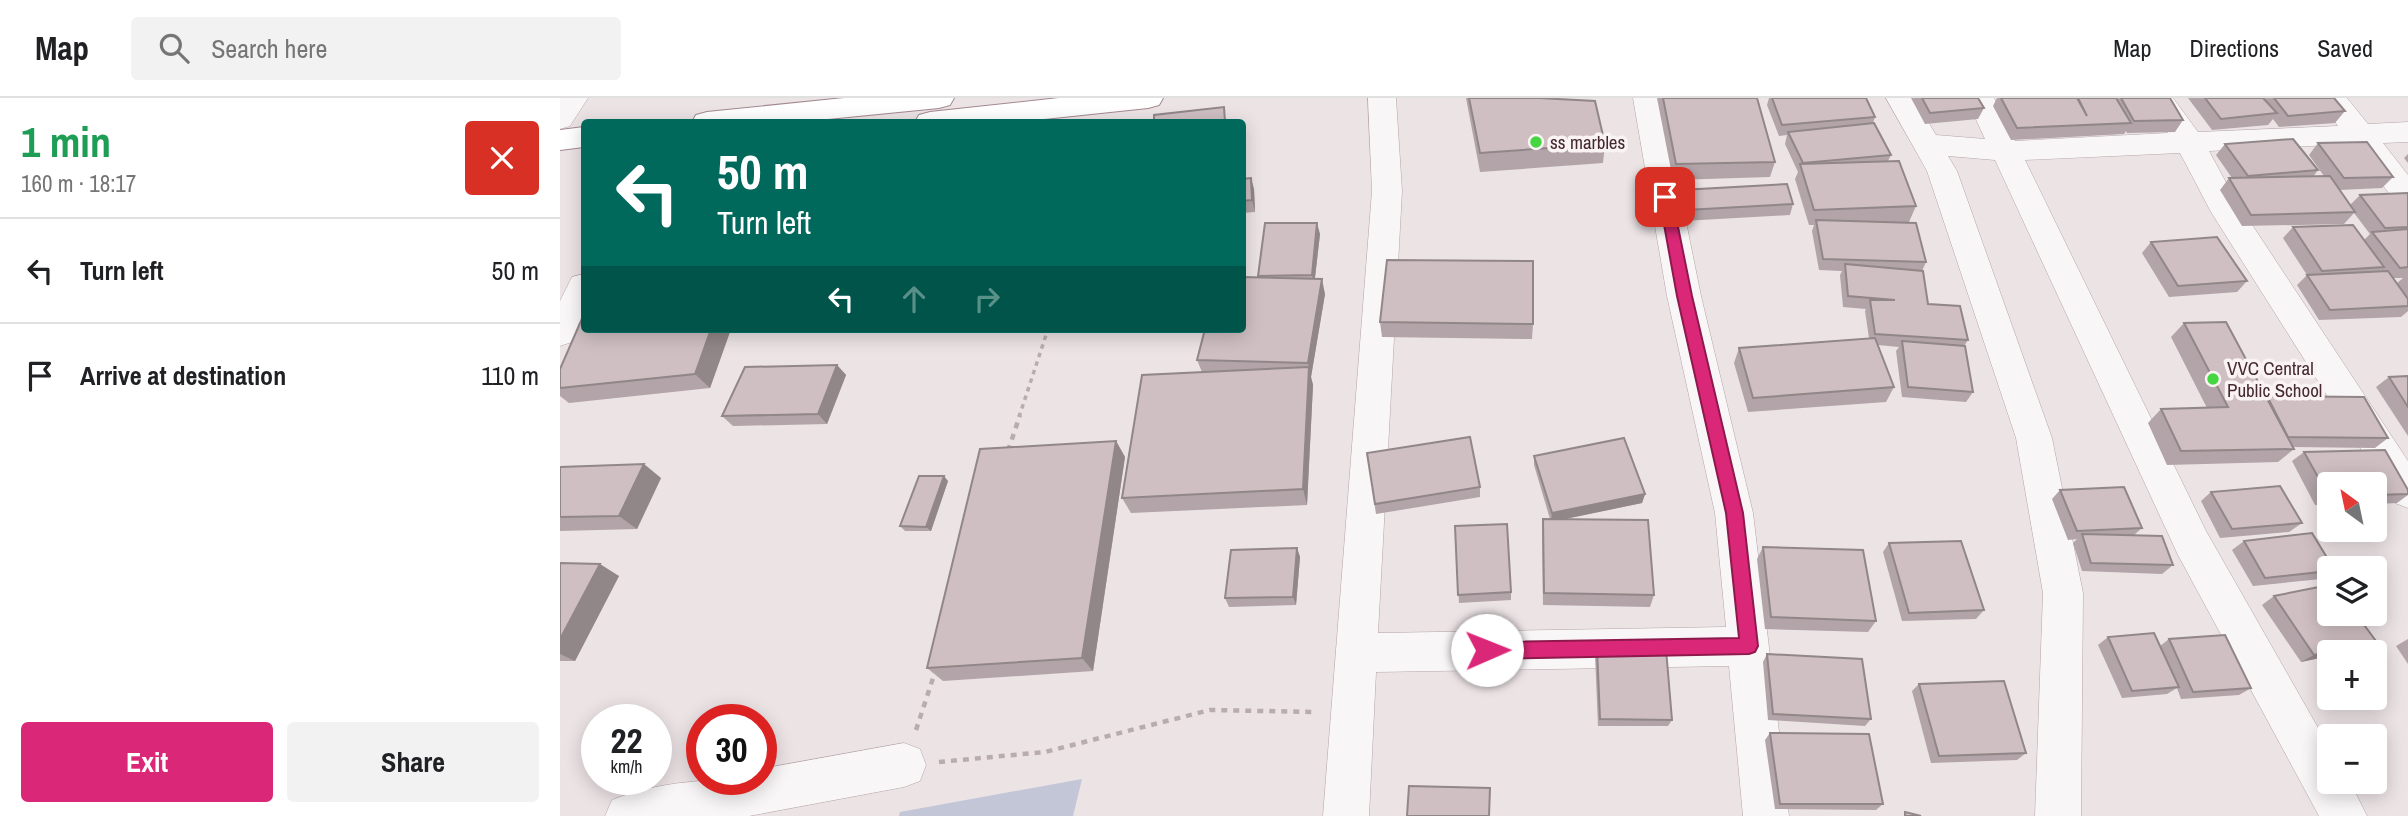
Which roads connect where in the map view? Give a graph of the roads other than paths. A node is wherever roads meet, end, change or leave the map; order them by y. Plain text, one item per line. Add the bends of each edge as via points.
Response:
1 (574, 98) edge
2 (939, 98) edge
3 (1149, 98) edge
4 (1382, 98) edge
5 (1647, 98) edge
6 (1899, 98) edge
7 (1980, 98) edge
8 (2158, 98) edge
9 (2332, 98) edge
10 (560, 119) edge
11 (736, 119) edge
12 (957, 119) edge
13 (2408, 132) edge
14 (2364, 136) junction
15 (581, 137) edge
16 (560, 139) edge
17 (2189, 141) junction
18 (1926, 144) junction
19 (2007, 151) junction
20 (581, 160) edge
21 (560, 163) edge
22 (2408, 196) edge
23 (581, 292) edge
24 (560, 333) edge
25 (2408, 492) edge
26 (1749, 646) junction
27 (1356, 653) junction
28 (904, 765) road end
29 (628, 816) edge
30 (1346, 816) edge
31 (1766, 816) edge
32 (2058, 816) edge
33 (2344, 816) edge

1 - 10 street
2 - 11 highway
3 - 12 highway
4 - 27 street via 1387,191
5 - 26 street via 1684,296 1734,513
6 - 18 street
7 - 19 street
8 - 17 street
9 - 14 street
13 - 14 street
14 - 17 street
14 - 22 street
15 - 16 highway
17 - 19 street
17 - 25 street via 2222,204
18 - 19 street
18 - 32 street via 1942,171 2034,438 2063,593
19 - 33 street via 2192,543
20 - 21 highway
23 - 24 street
26 - 27 street
26 - 31 street
27 - 30 street
28 - 29 street

